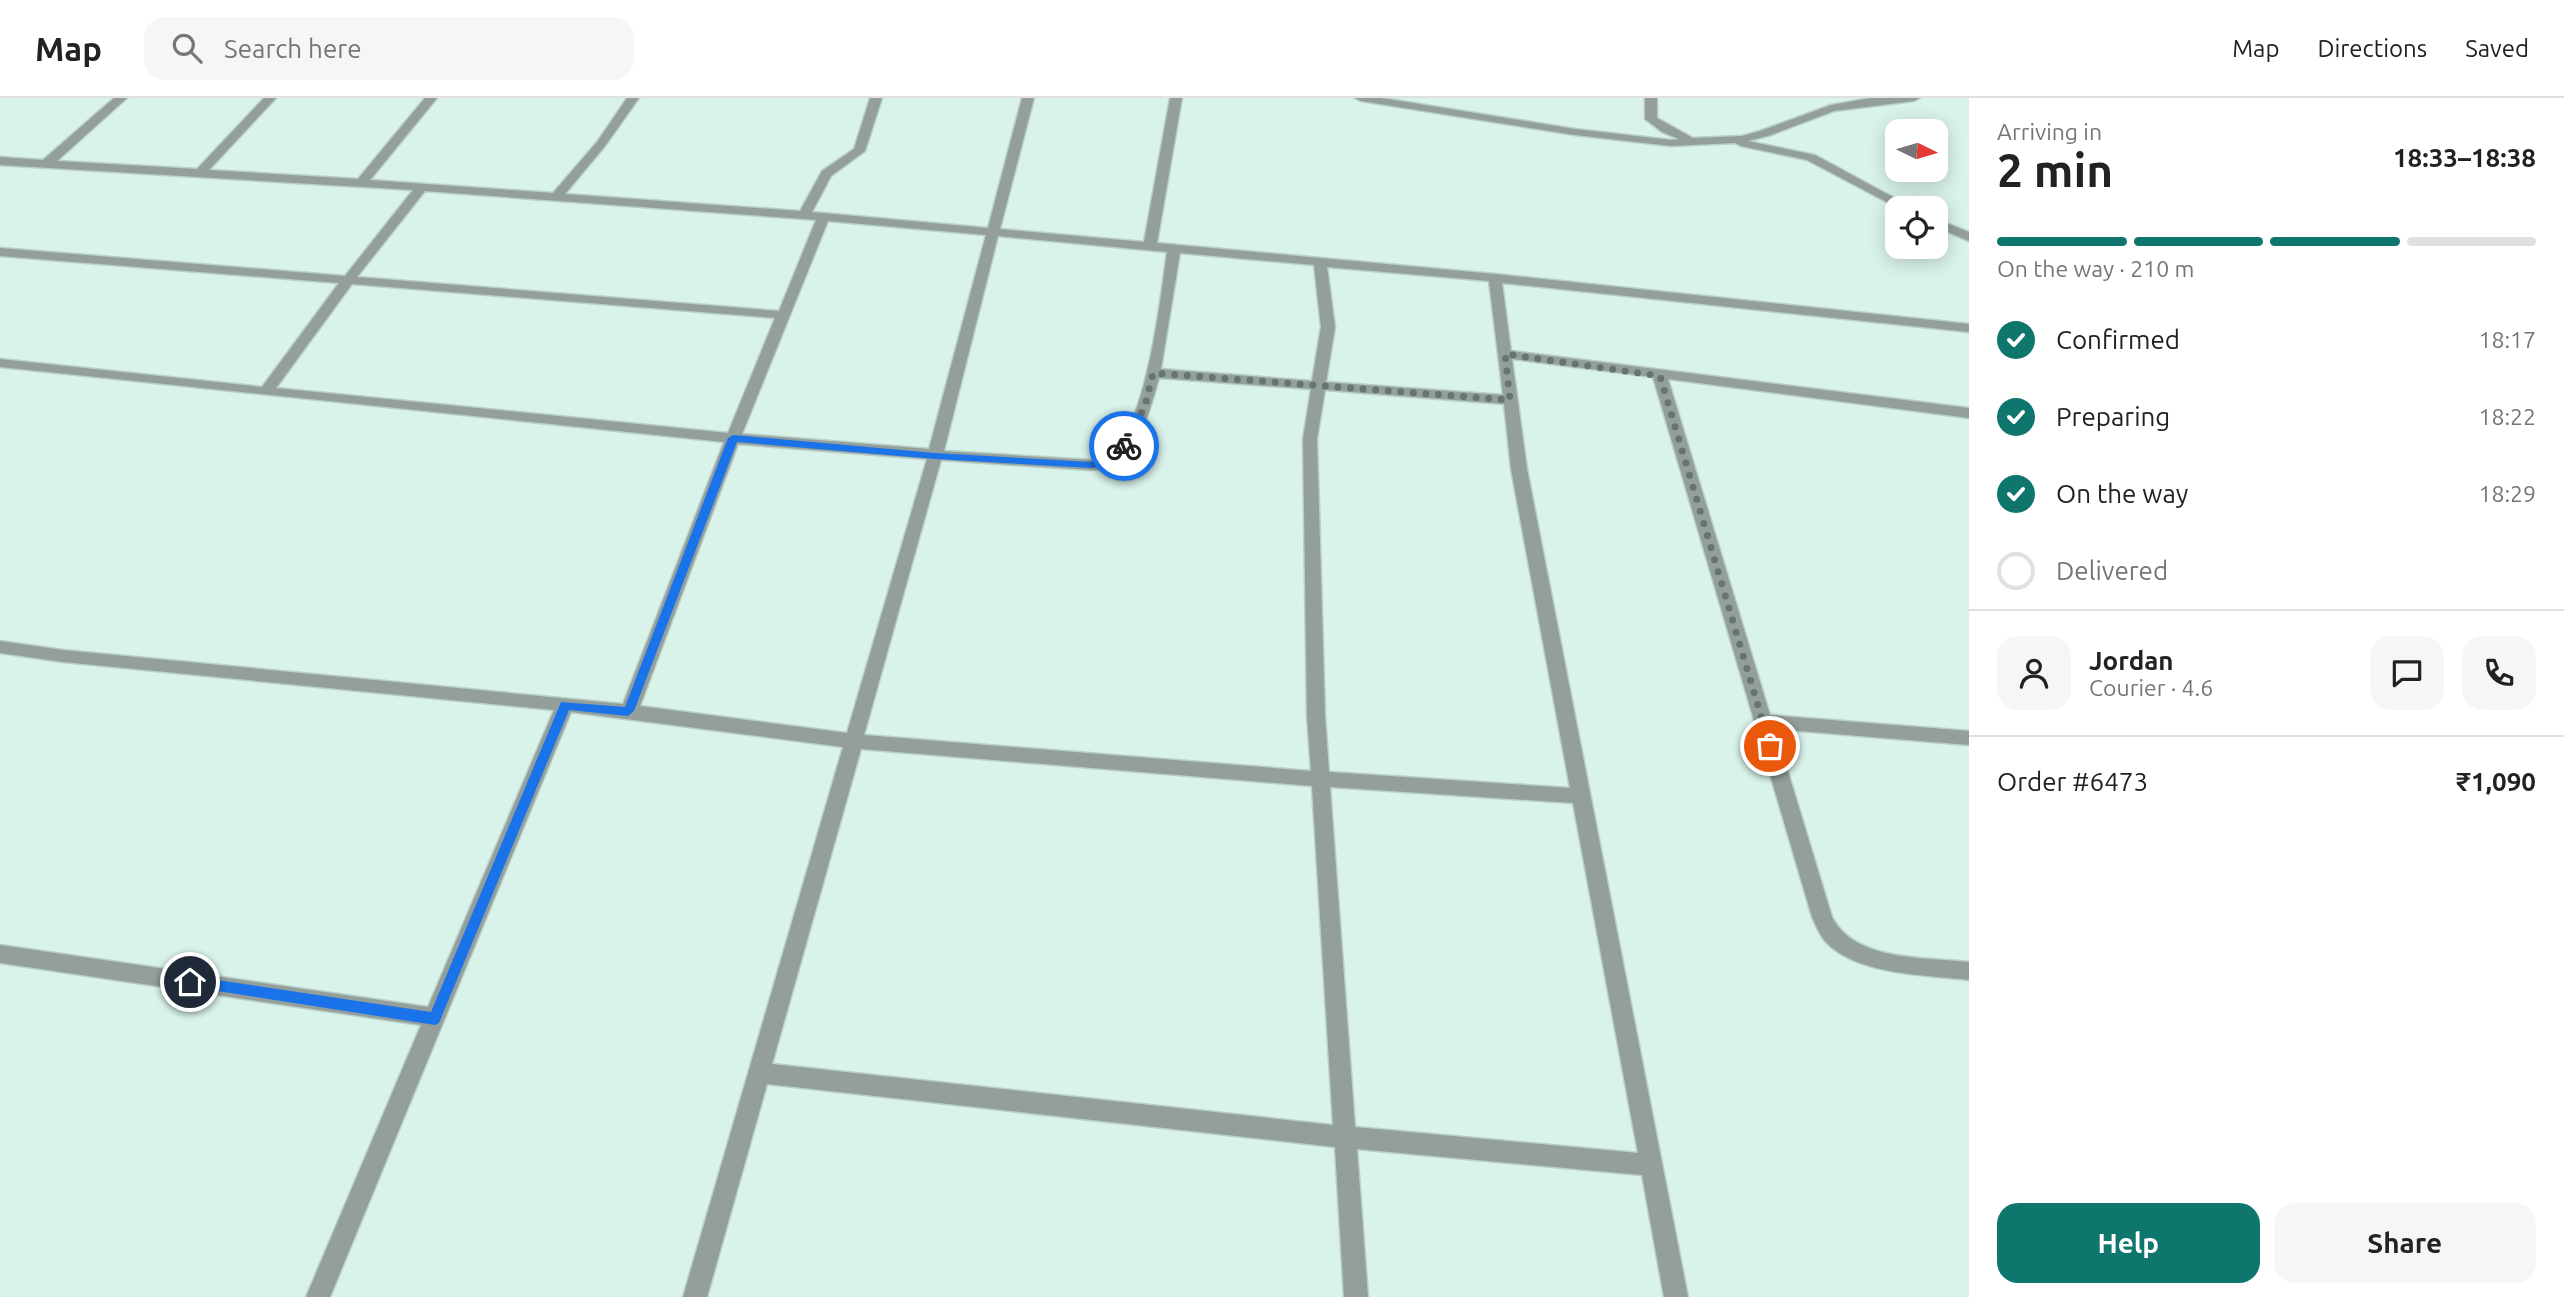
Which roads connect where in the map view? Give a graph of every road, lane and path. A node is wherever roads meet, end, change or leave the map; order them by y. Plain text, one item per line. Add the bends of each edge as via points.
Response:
1 (121, 98) edge
2 (270, 98) edge
3 (431, 98) edge
4 (633, 98) edge
5 (876, 98) edge
6 (1028, 98) edge
7 (1176, 98) edge
8 (1361, 98) edge
9 (1651, 98) edge
10 (1914, 98) edge
11 (1828, 103) edge
12 (1731, 141) junction
13 (1700, 143) junction
14 (0, 161) edge
15 (46, 164) junction
16 (199, 174) junction
17 (362, 183) junction
18 (422, 187) junction
19 (556, 197) junction
20 (1885, 197) edge
21 (804, 215) junction
22 (824, 216) junction
23 (1948, 228) edge
24 (992, 232) junction
25 (1969, 237) edge
26 (1150, 246) junction
27 (1174, 248) junction
28 (0, 251) edge
29 (1321, 262) junction
30 (1495, 278) junction
31 (348, 280) junction
32 (783, 315) junction
33 (1969, 328) edge
34 (1505, 354) junction
35 (0, 362) edge
36 (1153, 373) junction
37 (1660, 376) junction
38 (1317, 387) junction
39 (265, 392) junction
40 (1510, 400) junction
41 (1969, 413) edge
42 (733, 438) junction
43 (935, 456) junction
44 (0, 648) edge
45 (565, 705) junction
46 (628, 711) junction
47 (1762, 722) junction
48 (1969, 738) edge
49 (854, 741) junction
50 (1321, 779) junction
51 (1579, 796) junction
52 (0, 954) edge
53 (1969, 971) edge
54 (435, 1018) junction
55 (759, 1073) junction
56 (1345, 1137) junction
57 (1650, 1165) junction
58 (318, 1297) edge
59 (695, 1297) edge
60 (1356, 1297) edge
61 (1675, 1297) edge

1 - 15 street
2 - 16 street
3 - 17 street
4 - 19 street
5 - 21 street via 859,151 826,174
6 - 24 street
7 - 26 street
8 - 13 street via 1622,138
9 - 13 street via 1650,119 1655,125
10 - 11 street
11 - 12 street via 1764,134
12 - 13 street
12 - 20 street via 1811,158
14 - 15 street
15 - 16 street
16 - 17 street
17 - 18 street
18 - 19 street
18 - 31 street
19 - 21 street
21 - 22 street
22 - 24 street
22 - 32 street
23 - 25 street
24 - 26 street
24 - 43 street
26 - 27 street
27 - 29 street
27 - 36 street
28 - 31 street
29 - 30 street
29 - 38 street via 1328,327
30 - 33 street
30 - 34 street
31 - 32 street
31 - 39 street
32 - 42 street
34 - 37 street
34 - 40 street
35 - 39 street
36 - 38 street
36 - 43 street via 1140,419 1110,462 1091,465
37 - 41 street
37 - 47 street
38 - 40 street
38 - 50 street via 1310,439
39 - 42 street
40 - 51 street
42 - 43 street
42 - 46 street
43 - 49 street
44 - 45 street
45 - 46 street
45 - 54 street
46 - 49 street
47 - 48 street
47 - 53 street via 1822,917 1833,937 1872,957
49 - 50 street
49 - 55 street
50 - 51 street
50 - 56 street
51 - 57 street
52 - 54 street
54 - 58 street
55 - 56 street
55 - 59 street
56 - 57 street
56 - 60 street
57 - 61 street

